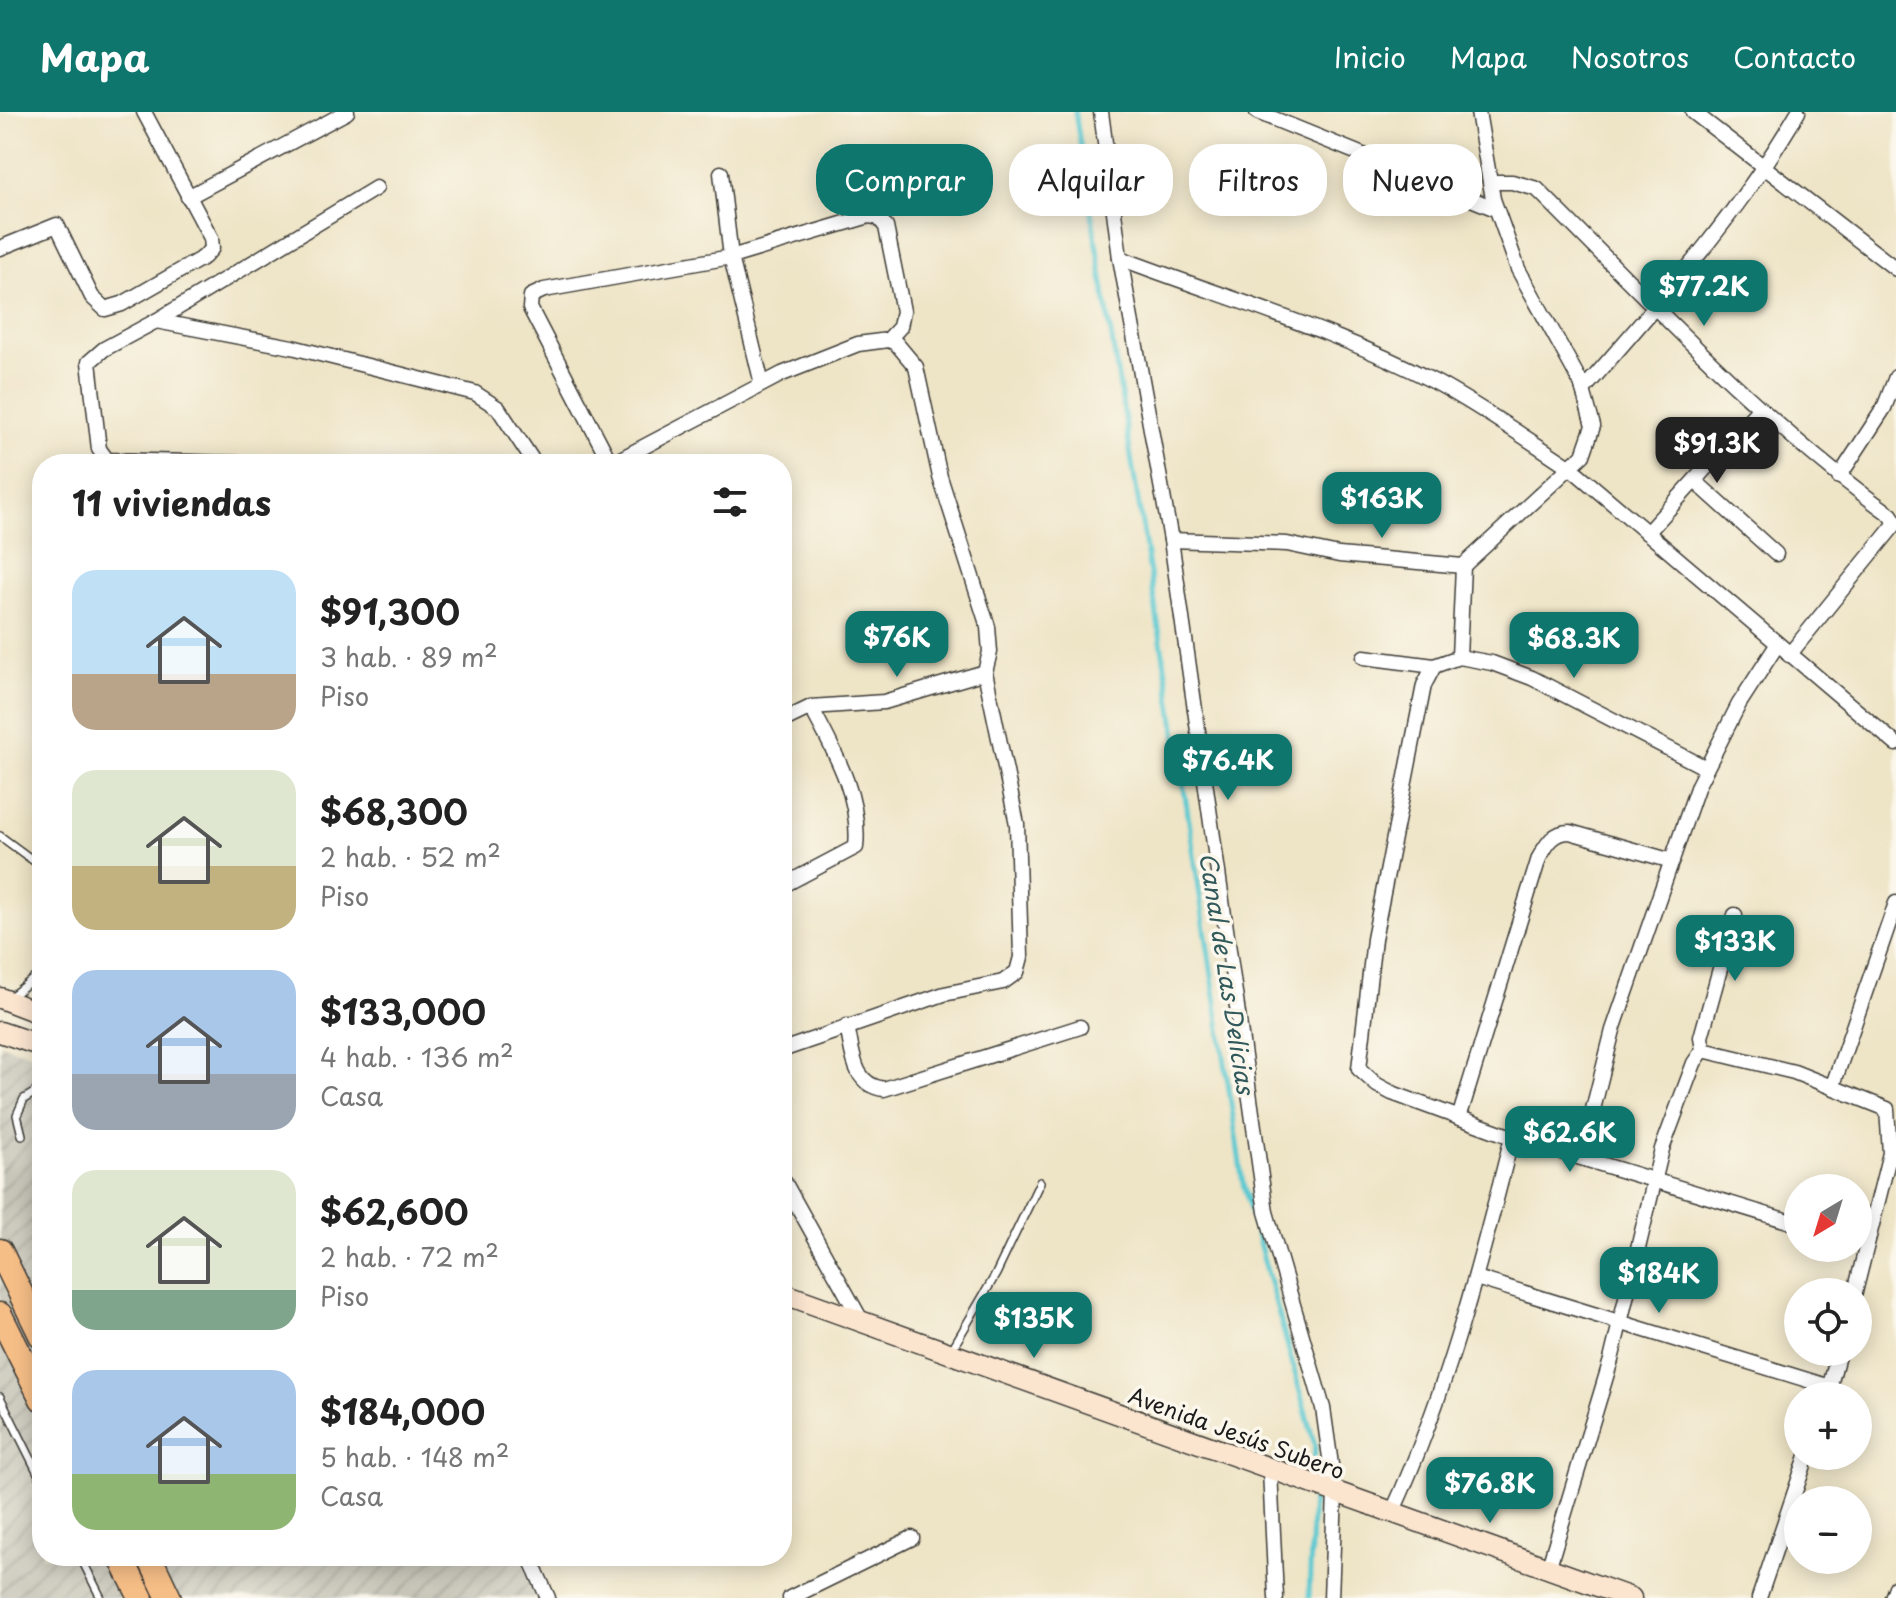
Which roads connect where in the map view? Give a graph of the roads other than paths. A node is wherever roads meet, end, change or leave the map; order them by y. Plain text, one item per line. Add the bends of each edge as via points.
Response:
1 (144, 112) edge
2 (347, 112) edge
3 (1101, 112) edge
4 (1257, 112) edge
5 (1478, 112) edge
6 (1693, 112) edge
7 (1798, 112) edge
8 (1765, 167) junction
9 (721, 173) dead end
10 (1490, 182) junction
11 (376, 188) dead end
12 (188, 197) junction
13 (1496, 209) junction
14 (0, 248) edge
15 (731, 257) junction
16 (1120, 258) junction
17 (1896, 269) edge
18 (1656, 306) junction
19 (156, 321) junction
20 (888, 340) junction
21 (1896, 377) edge
22 (762, 384) junction
23 (1583, 390) junction
24 (1758, 410) junction
25 (103, 454) edge
26 (528, 454) edge
27 (606, 454) edge
28 (630, 454) edge
29 (1571, 468) junction
30 (1839, 477) junction
31 (1695, 481) junction
32 (1896, 523) edge
33 (1647, 533) junction
34 (1171, 540) junction
35 (1776, 554) dead end
36 (1463, 566) junction
37 (1783, 650) junction
38 (1364, 657) dead end
39 (1459, 657) junction
40 (1434, 666) junction
41 (985, 672) junction
42 (811, 707) junction
43 (792, 716) edge
44 (1896, 744) edge
45 (1706, 768) junction
46 (0, 836) edge
47 (32, 860) edge
48 (1672, 861) junction
49 (792, 881) edge
50 (1896, 903) edge
51 (1735, 915) dead end
52 (32, 979) edge
53 (3, 999) edge
54 (32, 1010) edge
55 (847, 1026) junction
56 (1080, 1027) dead end
57 (0, 1032) edge
58 (32, 1043) edge
59 (792, 1046) edge
60 (1703, 1050) junction
61 (1833, 1085) junction
62 (32, 1094) edge
63 (1459, 1118) junction
64 (22, 1135) dead end
65 (1512, 1137) junction
66 (1893, 1154) edge
67 (1581, 1157) junction
68 (1654, 1180) junction
69 (1040, 1182) dead end
70 (792, 1196) edge
71 (1872, 1217) edge
72 (1784, 1220) edge
73 (0, 1251) edge
74 (1476, 1278) junction
75 (792, 1296) edge
76 (0, 1315) edge
77 (32, 1317) edge
78 (861, 1320) junction
79 (1619, 1323) junction
80 (950, 1352) junction
81 (32, 1379) edge
82 (1800, 1382) edge
83 (0, 1397) edge
84 (32, 1461) edge
85 (1270, 1470) junction
86 (1802, 1470) edge
87 (1330, 1491) junction
88 (1392, 1513) junction
89 (912, 1538) dead end
90 (85, 1566) edge
91 (125, 1566) edge
92 (154, 1566) edge
93 (534, 1566) edge
94 (1548, 1569) junction
95 (1896, 1587) edge
96 (101, 1598) edge
97 (141, 1598) edge
98 (169, 1598) edge
99 (548, 1598) edge
100 (790, 1598) edge
101 (1276, 1598) edge
102 (1331, 1598) edge
103 (1631, 1598) edge
104 (1759, 1598) edge
105 (1892, 1598) edge

1 - 12 street
2 - 12 street
3 - 16 street
4 - 13 street
5 - 10 street
6 - 8 street
7 - 8 street
8 - 17 street
8 - 18 street
9 - 15 street
10 - 13 street
10 - 18 street via 1537,189
11 - 19 street
12 - 14 street via 212,248 122,304 105,309 92,297 57,225
13 - 23 street via 1518,269
15 - 20 street via 869,216 879,218 897,269 903,311 900,327
15 - 22 street
15 - 27 street via 531,296 530,308
16 - 29 street via 1371,352 1437,384
16 - 34 street
18 - 23 street
18 - 24 street
19 - 25 street via 89,362
19 - 26 street via 292,347 475,393 498,408
20 - 22 street via 832,353
20 - 41 street via 916,367 944,491 988,627
21 - 30 street via 1877,420
22 - 28 street
23 - 29 street via 1593,426 1583,455
24 - 30 street
24 - 31 street
29 - 33 street
29 - 36 street
30 - 32 street
31 - 33 street
31 - 35 street
32 - 37 street
33 - 37 street
34 - 36 street via 1287,544 1339,555
34 - 87 street via 1266,1212 1323,1408
36 - 39 street
37 - 44 street
37 - 45 street via 1739,704
38 - 40 street
39 - 40 street
39 - 45 street via 1532,678
40 - 63 street via 1424,685 1390,854 1358,1061 1359,1069 1377,1085
41 - 42 street via 884,702
41 - 55 street via 1017,824 1017,972 1003,982 944,994
42 - 43 street
42 - 49 street via 852,799 856,847
45 - 48 street
46 - 47 lane
48 - 63 street via 1570,832 1550,841 1539,858
48 - 67 street via 1613,1030
50 - 61 street
51 - 60 street via 1701,1037
52 - 53 lane
53 - 54 main road
55 - 56 street via 858,1074 871,1088 884,1089
55 - 59 street
57 - 58 main road
60 - 61 street
60 - 68 street
61 - 66 street via 1887,1109
62 - 64 lane via 17,1115
63 - 65 street
65 - 67 street
65 - 74 street
66 - 71 street
67 - 68 street
68 - 72 street
68 - 79 street
69 - 80 lane via 996,1274
70 - 78 street
73 - 77 highway
74 - 79 street
74 - 88 street via 1414,1466
75 - 78 main road, Avenida Jesús Subero
76 - 81 highway
78 - 80 main road, Avenida Jesús Subero
79 - 82 street
79 - 94 street
80 - 85 main road, Avenida Jesús Subero
83 - 84 lane
85 - 87 main road, Avenida Jesús Subero
85 - 101 street
86 - 104 street
87 - 88 main road, Avenida Jesús Subero
87 - 102 street
88 - 94 main road, Avenida Jesús Subero
89 - 100 street
90 - 96 lane
91 - 97 highway
92 - 98 highway
93 - 99 street
94 - 103 main road, Avenida Jesús Subero
95 - 105 street

